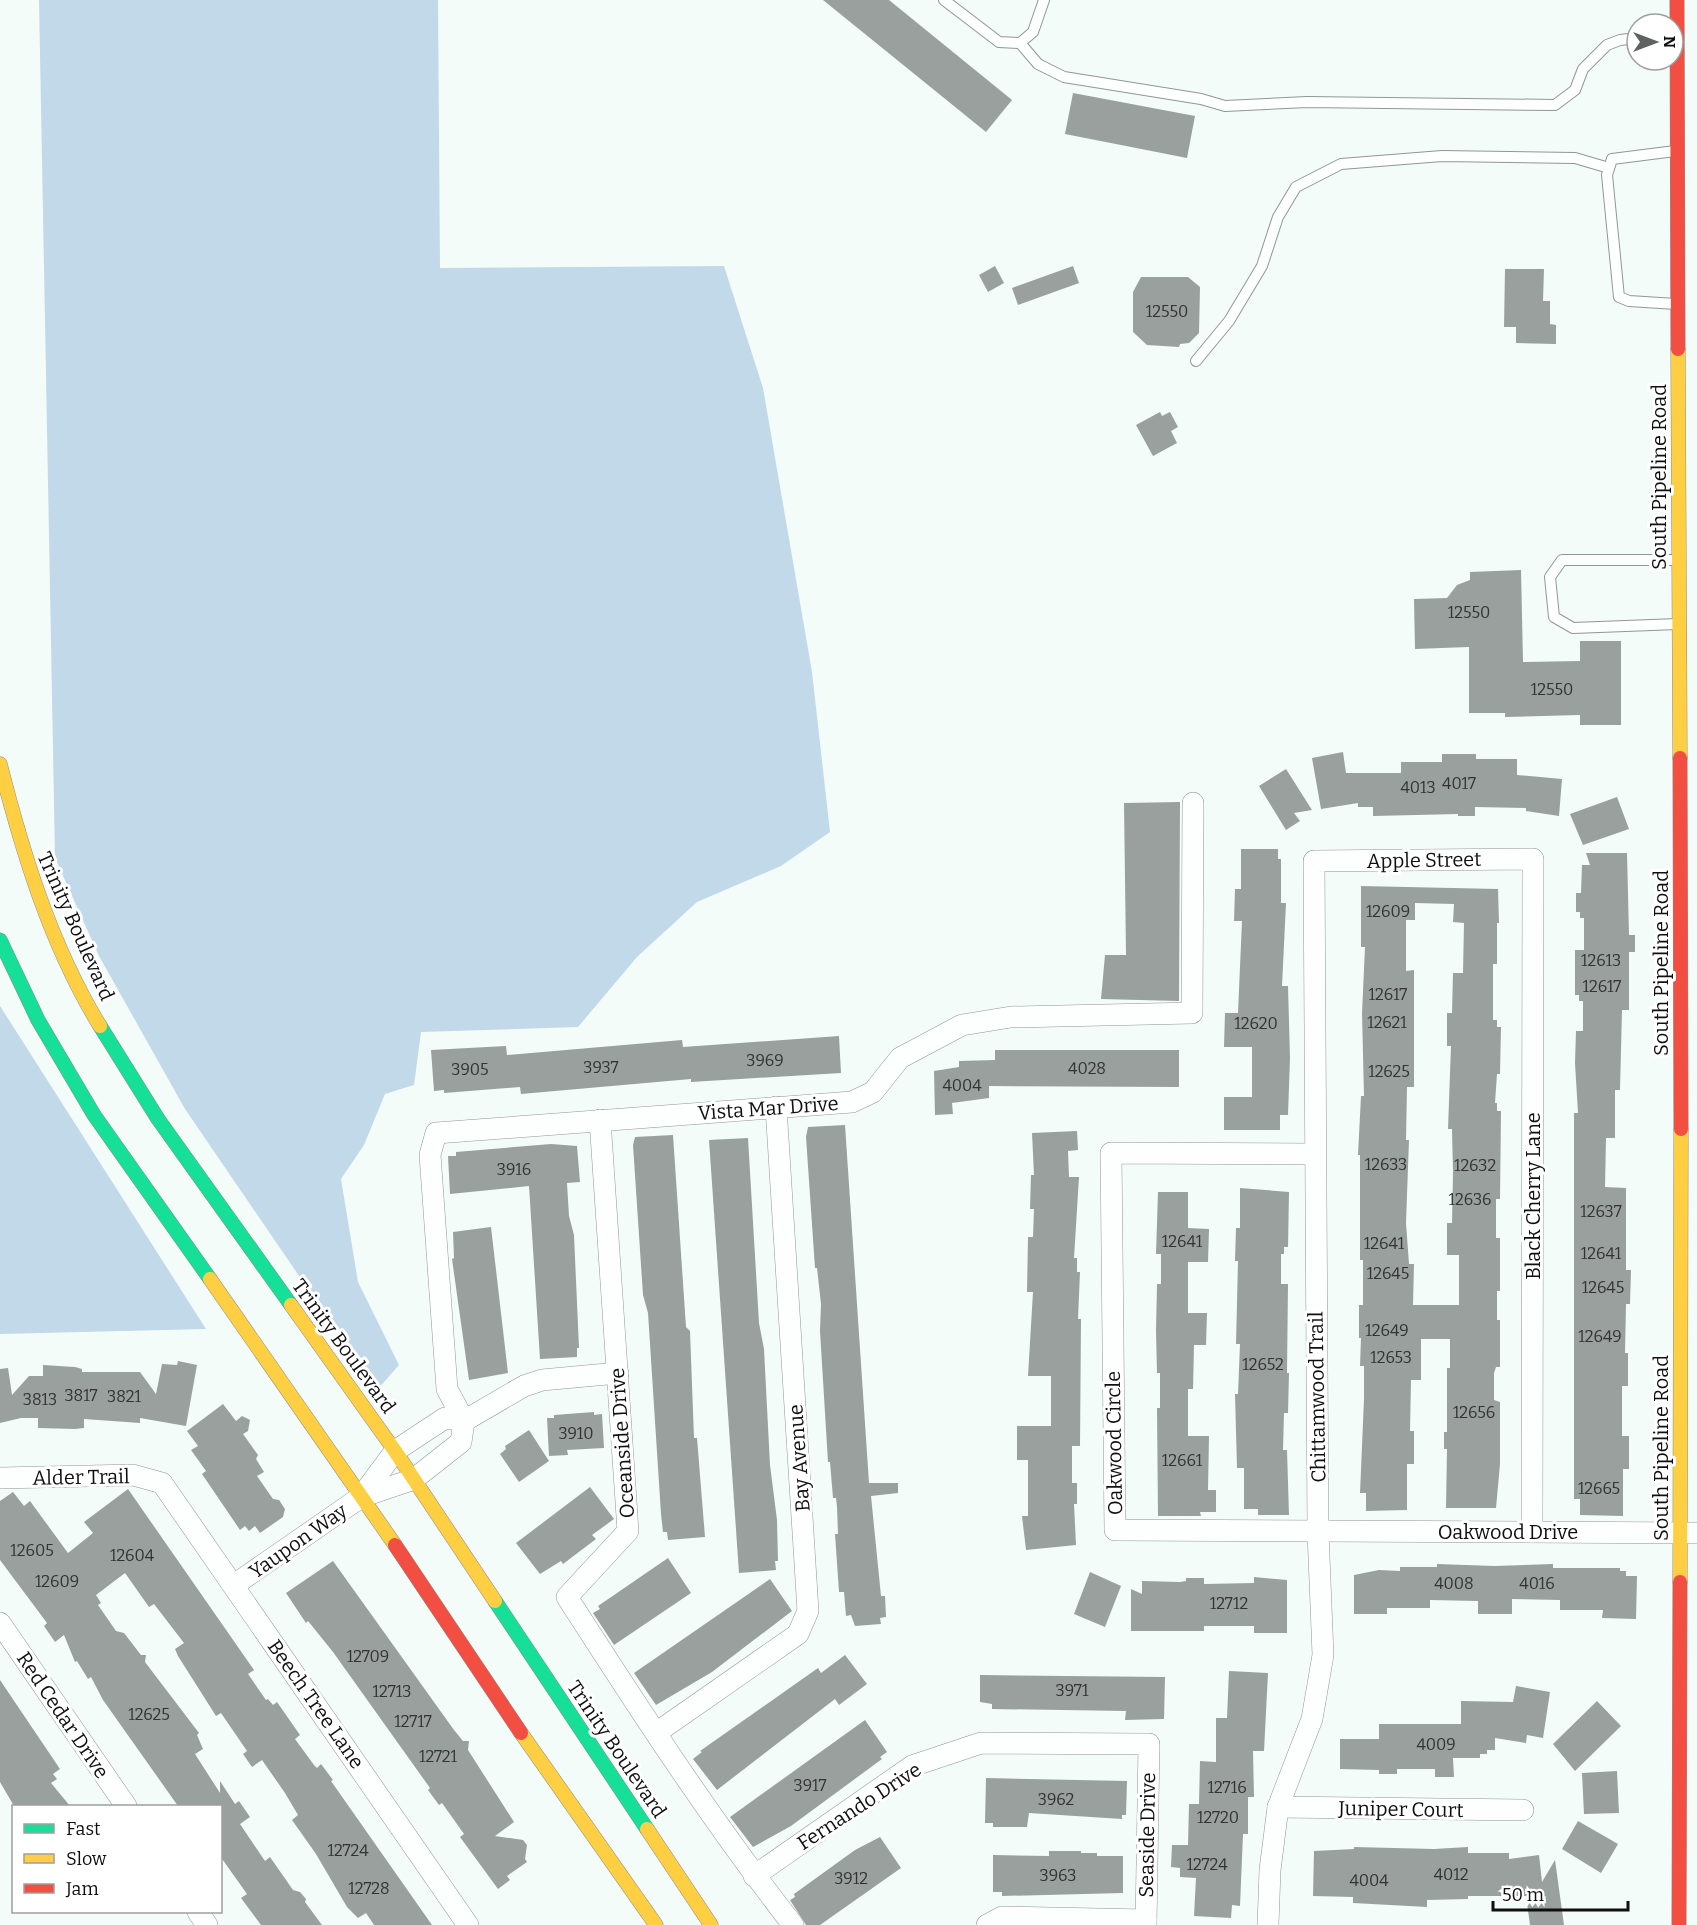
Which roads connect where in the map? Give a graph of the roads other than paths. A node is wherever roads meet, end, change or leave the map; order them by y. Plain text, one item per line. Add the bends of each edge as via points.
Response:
1 (944, 0) edge
2 (1044, 0) edge
3 (1625, 39) edge
4 (1020, 43) junction
5 (1676, 72) edge
6 (1678, 151) junction
7 (1609, 168) junction
8 (1678, 304) junction
9 (1196, 361) dead end
10 (1685, 548) edge
11 (1678, 624) junction
12 (0, 764) edge
13 (1193, 803) dead end
14 (1533, 859) joint
15 (1314, 861) joint
16 (1689, 863) edge
17 (0, 940) edge
18 (776, 1107) junction
19 (600, 1120) junction
20 (1315, 1154) junction
21 (1681, 1206) junction
22 (1697, 1206) edge
23 (618, 1373) junction
24 (464, 1421) junction
25 (395, 1451) junction
26 (0, 1479) edge
27 (414, 1479) junction
28 (162, 1483) joint
29 (361, 1497) junction
30 (1318, 1532) junction
31 (1532, 1532) junction
32 (1688, 1532) edge
33 (234, 1585) junction
34 (0, 1623) edge
35 (656, 1733) junction
36 (1149, 1744) joint
37 (125, 1805) edge
38 (1278, 1807) junction
39 (1523, 1810) dead end
40 (1689, 1837) edge
41 (754, 1876) junction
42 (1146, 1923) edge
43 (468, 1925) edge
44 (656, 1925) edge
45 (711, 1925) edge
46 (793, 1925) edge
47 (987, 1925) edge
48 (1268, 1925) edge
49 (1679, 1925) edge

1 - 4 lane via 999,42
2 - 4 lane via 1033,32
3 - 4 lane via 1607,45 1583,69 1575,90 1555,105 1225,105 1064,77 1038,64
5 - 6 main road, South Pipeline Road
6 - 7 lane via 1612,159
6 - 8 main road, South Pipeline Road
7 - 8 lane via 1619,297 1629,302
7 - 9 lane via 1575,158 1442,156 1341,164 1296,187 1278,217 1262,266 1229,321
8 - 10 main road, South Pipeline Road
10 - 11 main road, South Pipeline Road
10 - 11 lane via 1562,560 1550,577 1554,617 1573,628
11 - 16 main road, South Pipeline Road
12 - 25 main road, Trinity Boulevard via 21,847 84,998 158,1119
13 - 18 street, Vista Mar Drive via 1192,1013 1011,1017 962,1024 900,1058 873,1092 852,1102
14 - 15 street, Apple Street
14 - 31 street, Black Cherry Lane
15 - 20 street, Chittamwood Trail
16 - 21 main road, South Pipeline Road
17 - 29 main road via 38,1020 94,1115
18 - 19 street, Vista Mar Drive
18 - 35 street, Bay Avenue via 808,1611 798,1634
19 - 23 street, Oceanside Drive
19 - 24 street, Vista Mar Drive via 436,1133 430,1155 447,1389
20 - 30 street, Chittamwood Trail
20 - 30 street, Oakwood Circle via 1111,1153 1115,1530
21 - 22 main road
21 - 32 main road, South Pipeline Road
23 - 24 street via 542,1380 524,1386
23 - 35 street, Oceanside Drive via 628,1531 567,1597
24 - 25 street via 445,1418
24 - 27 street via 461,1442
25 - 27 main road, Trinity Boulevard
25 - 29 street
26 - 28 street, Alder Trail via 133,1475
27 - 29 street
27 - 45 main road, Trinity Boulevard
28 - 33 street, Beech Tree Lane
29 - 33 street, Yaupon Way
29 - 44 main road
30 - 31 street, Oakwood Drive
30 - 38 street, Chittamwood Trail via 1323,1655 1312,1719
31 - 32 street, Oakwood Drive
32 - 40 main road, South Pipeline Road
33 - 43 street, Beech Tree Lane
34 - 37 street, Red Cedar Drive
35 - 41 street, Oceanside Drive
36 - 41 street, Fernando Drive via 981,1743 912,1766
36 - 42 street, Seaside Drive
38 - 39 street, Juniper Court
38 - 48 street, Chittamwood Trail
40 - 49 main road, South Pipeline Road
41 - 46 street, Oceanside Drive
42 - 47 street via 1002,1917

